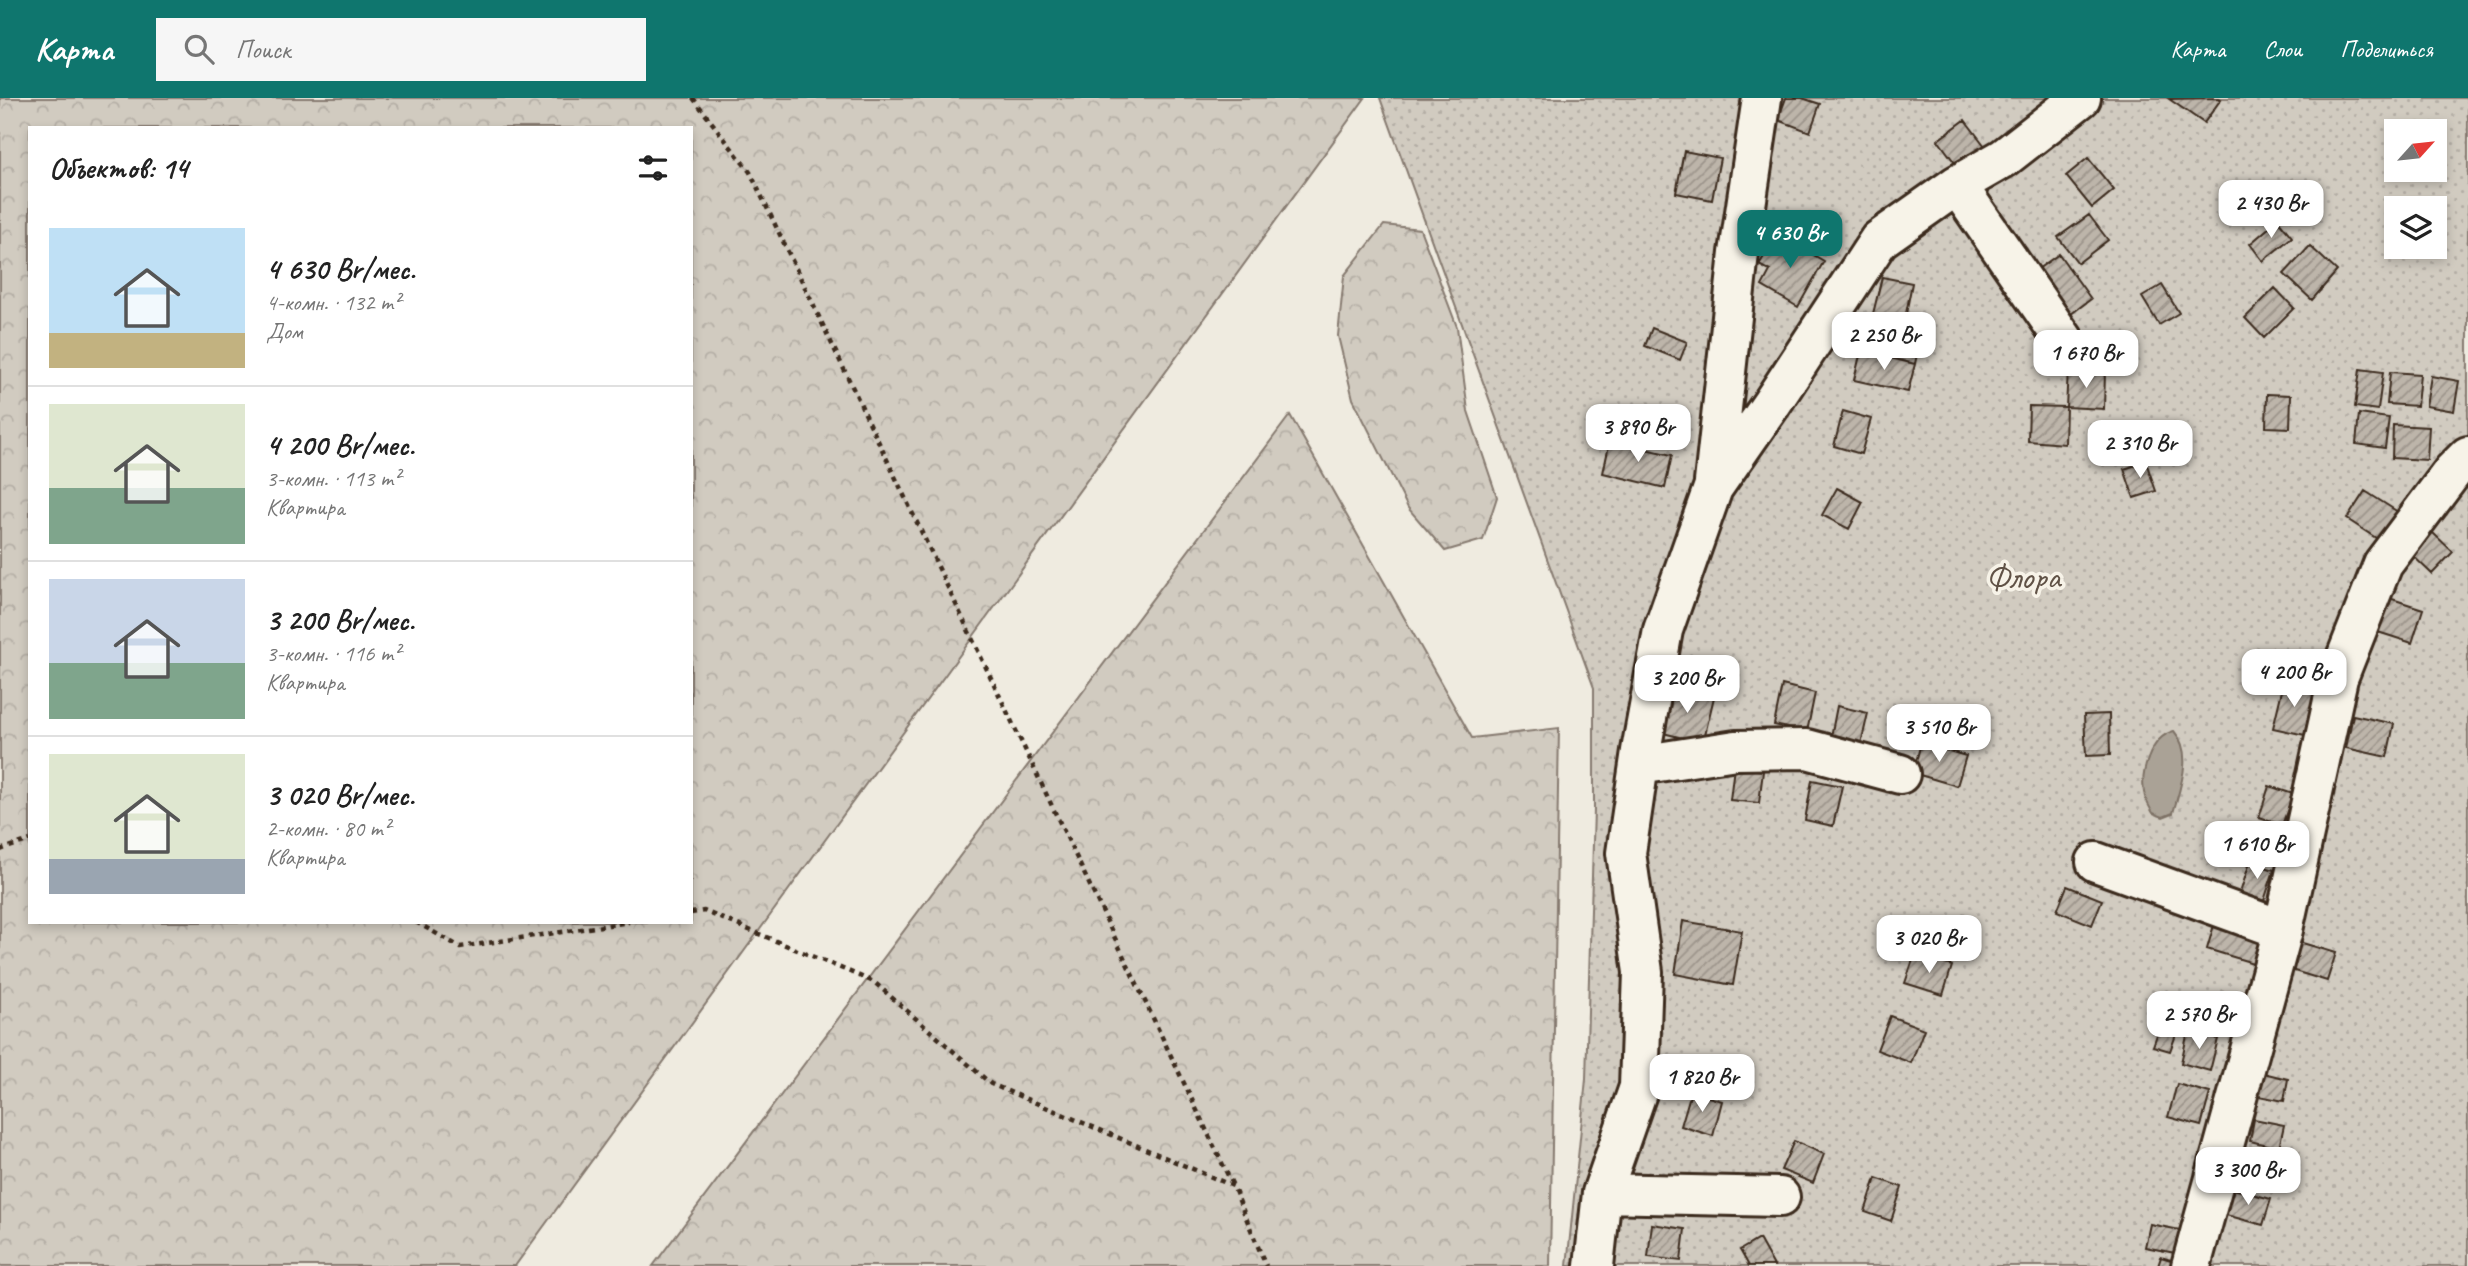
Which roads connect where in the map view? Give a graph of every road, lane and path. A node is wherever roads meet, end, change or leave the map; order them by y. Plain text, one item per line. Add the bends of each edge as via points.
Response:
1 (693, 98) edge
2 (1762, 98) edge
3 (2081, 98) edge
4 (1957, 185) junction
5 (2064, 340) dead end
6 (2468, 456) edge
7 (1713, 488) junction
8 (1639, 765) junction
9 (1900, 774) dead end
10 (28, 842) edge
11 (0, 850) edge
12 (2096, 862) dead end
13 (693, 913) edge
14 (420, 924) edge
15 (615, 924) edge
16 (2283, 930) junction
17 (1233, 1186) junction
18 (1602, 1193) junction
19 (1780, 1197) dead end
20 (1266, 1266) edge
21 (1594, 1266) edge
22 (2191, 1266) edge

1 - 17 path via 750,172
2 - 7 lane
3 - 4 lane via 2004,158
4 - 5 lane
4 - 7 lane via 1879,240
6 - 16 lane via 2383,564 2337,678
7 - 8 lane via 1663,629
8 - 9 lane via 1735,750 1807,749
8 - 18 lane via 1626,853 1643,972 1639,1087
10 - 11 path
12 - 16 lane
13 - 17 path via 704,911 874,982 990,1084
14 - 15 path via 460,947
16 - 22 lane
17 - 20 path
18 - 19 lane
18 - 21 lane

